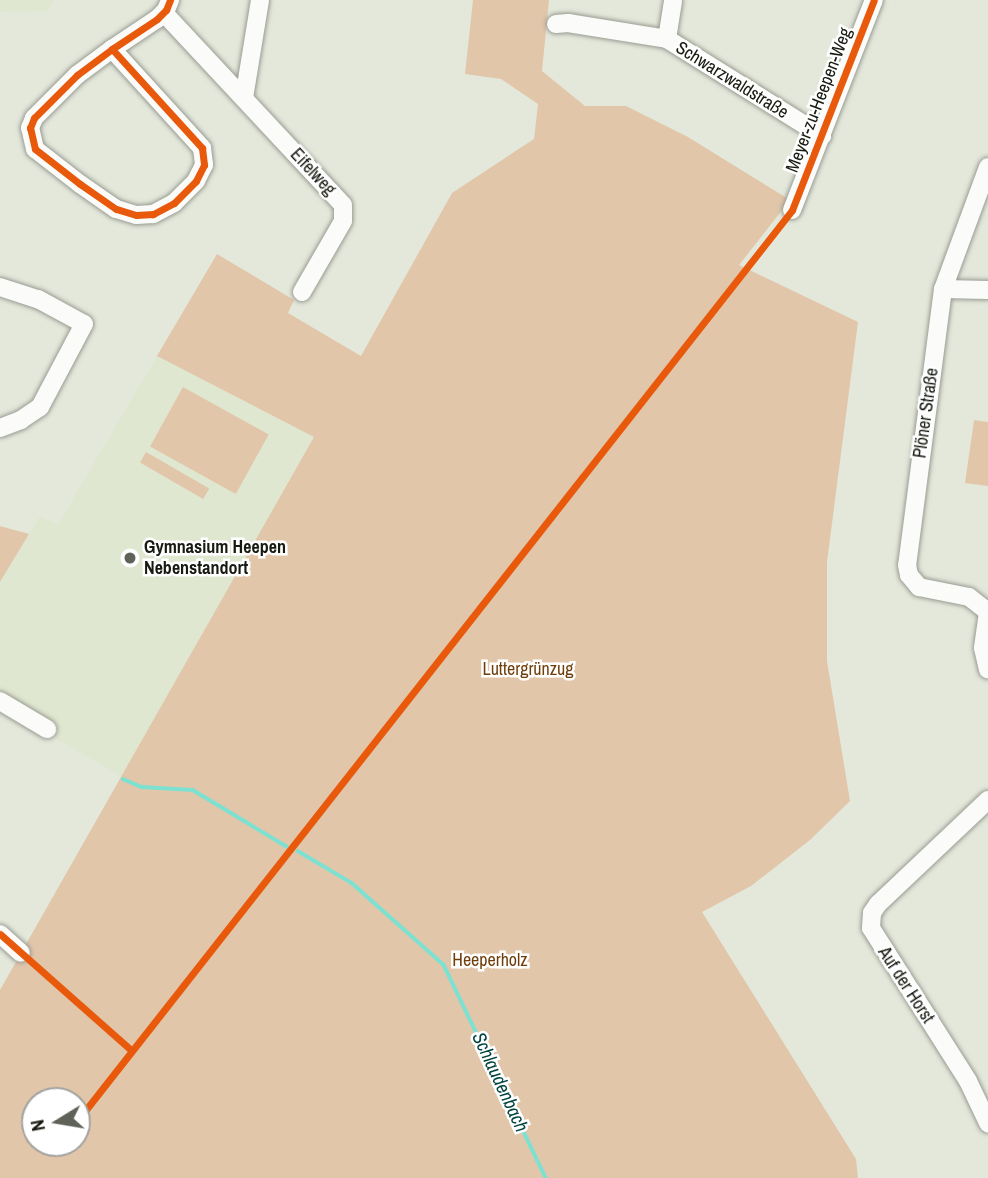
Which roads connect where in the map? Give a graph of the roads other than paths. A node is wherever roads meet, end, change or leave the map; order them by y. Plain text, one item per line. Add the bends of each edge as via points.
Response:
1 (260, 0) edge
2 (673, 0) edge
3 (874, 0) edge
4 (167, 6) edge
5 (556, 24) dead end
6 (667, 40) junction
7 (112, 49) junction
8 (244, 98) junction
9 (822, 136) junction
10 (988, 167) edge
11 (792, 210) dead end
12 (0, 287) edge
13 (943, 289) junction
14 (988, 290) edge
15 (302, 292) dead end
16 (0, 428) edge
17 (988, 612) edge
18 (988, 669) edge
19 (0, 701) edge
20 (47, 729) dead end
21 (988, 800) edge
22 (0, 934) edge
23 (21, 953) dead end
24 (988, 1123) edge

1 - 8 street
2 - 6 street
3 - 9 street, Meyer-zu-Heepen-Weg
4 - 7 street
4 - 8 street, Eifelweg
5 - 6 street, Schwarzwaldstraße
6 - 9 street, Schwarzwaldstraße
7 - 7 street via 77,75 34,118 32,144 116,209 153,214 174,203 196,181 204,165 202,148
8 - 15 street, Eifelweg via 344,209 343,221
9 - 11 street, Meyer-zu-Heepen-Weg
10 - 13 street, Plöner Straße
12 - 16 street via 38,299 84,324 40,407
13 - 14 street
13 - 17 street, Plöner Straße via 906,565 919,587 969,597
17 - 18 street via 983,648
19 - 20 street
21 - 24 street, Auf der Horst via 878,904 871,920 874,936 968,1081
22 - 23 street

